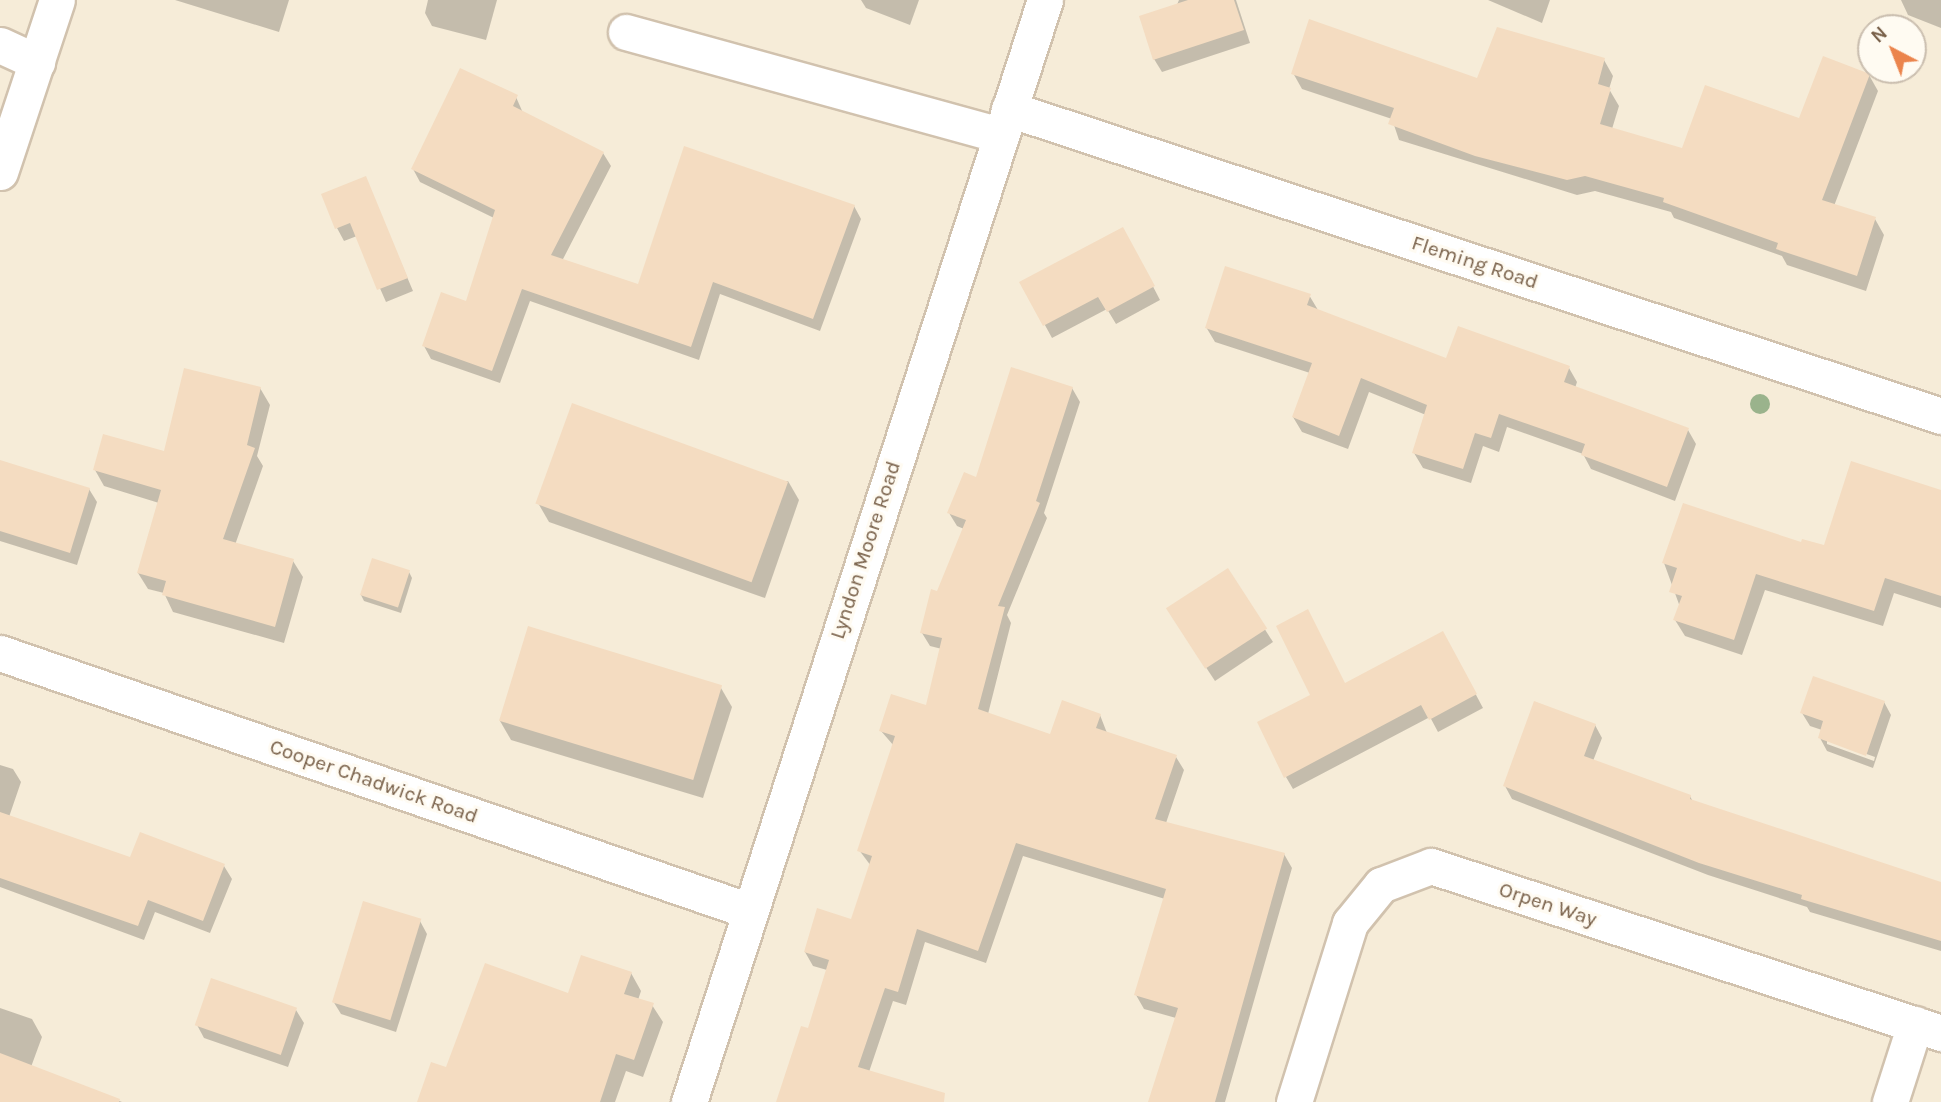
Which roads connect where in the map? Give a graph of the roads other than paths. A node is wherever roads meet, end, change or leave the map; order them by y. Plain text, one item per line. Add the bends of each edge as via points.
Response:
1 (57, 0) edge
2 (1045, 0) edge
3 (626, 32) dead end
4 (0, 45) edge
5 (37, 62) junction
6 (1005, 122) junction
7 (0, 172) edge
8 (1941, 416) edge
9 (0, 653) edge
10 (747, 910) junction
11 (1928, 1029) edge
12 (689, 1102) edge
13 (1294, 1102) edge
14 (1889, 1102) edge

1 - 5 street
2 - 6 street, Lyndon Moore Road
3 - 6 street, Fleming Road
4 - 5 street
5 - 7 street
6 - 8 street, Fleming Road
6 - 10 street, Lyndon Moore Road
9 - 10 street, Cooper Chadwick Road
10 - 12 street, Lyndon Moore Road
11 - 13 street, Orpen Way via 1431,866 1381,884 1350,923
11 - 14 street

